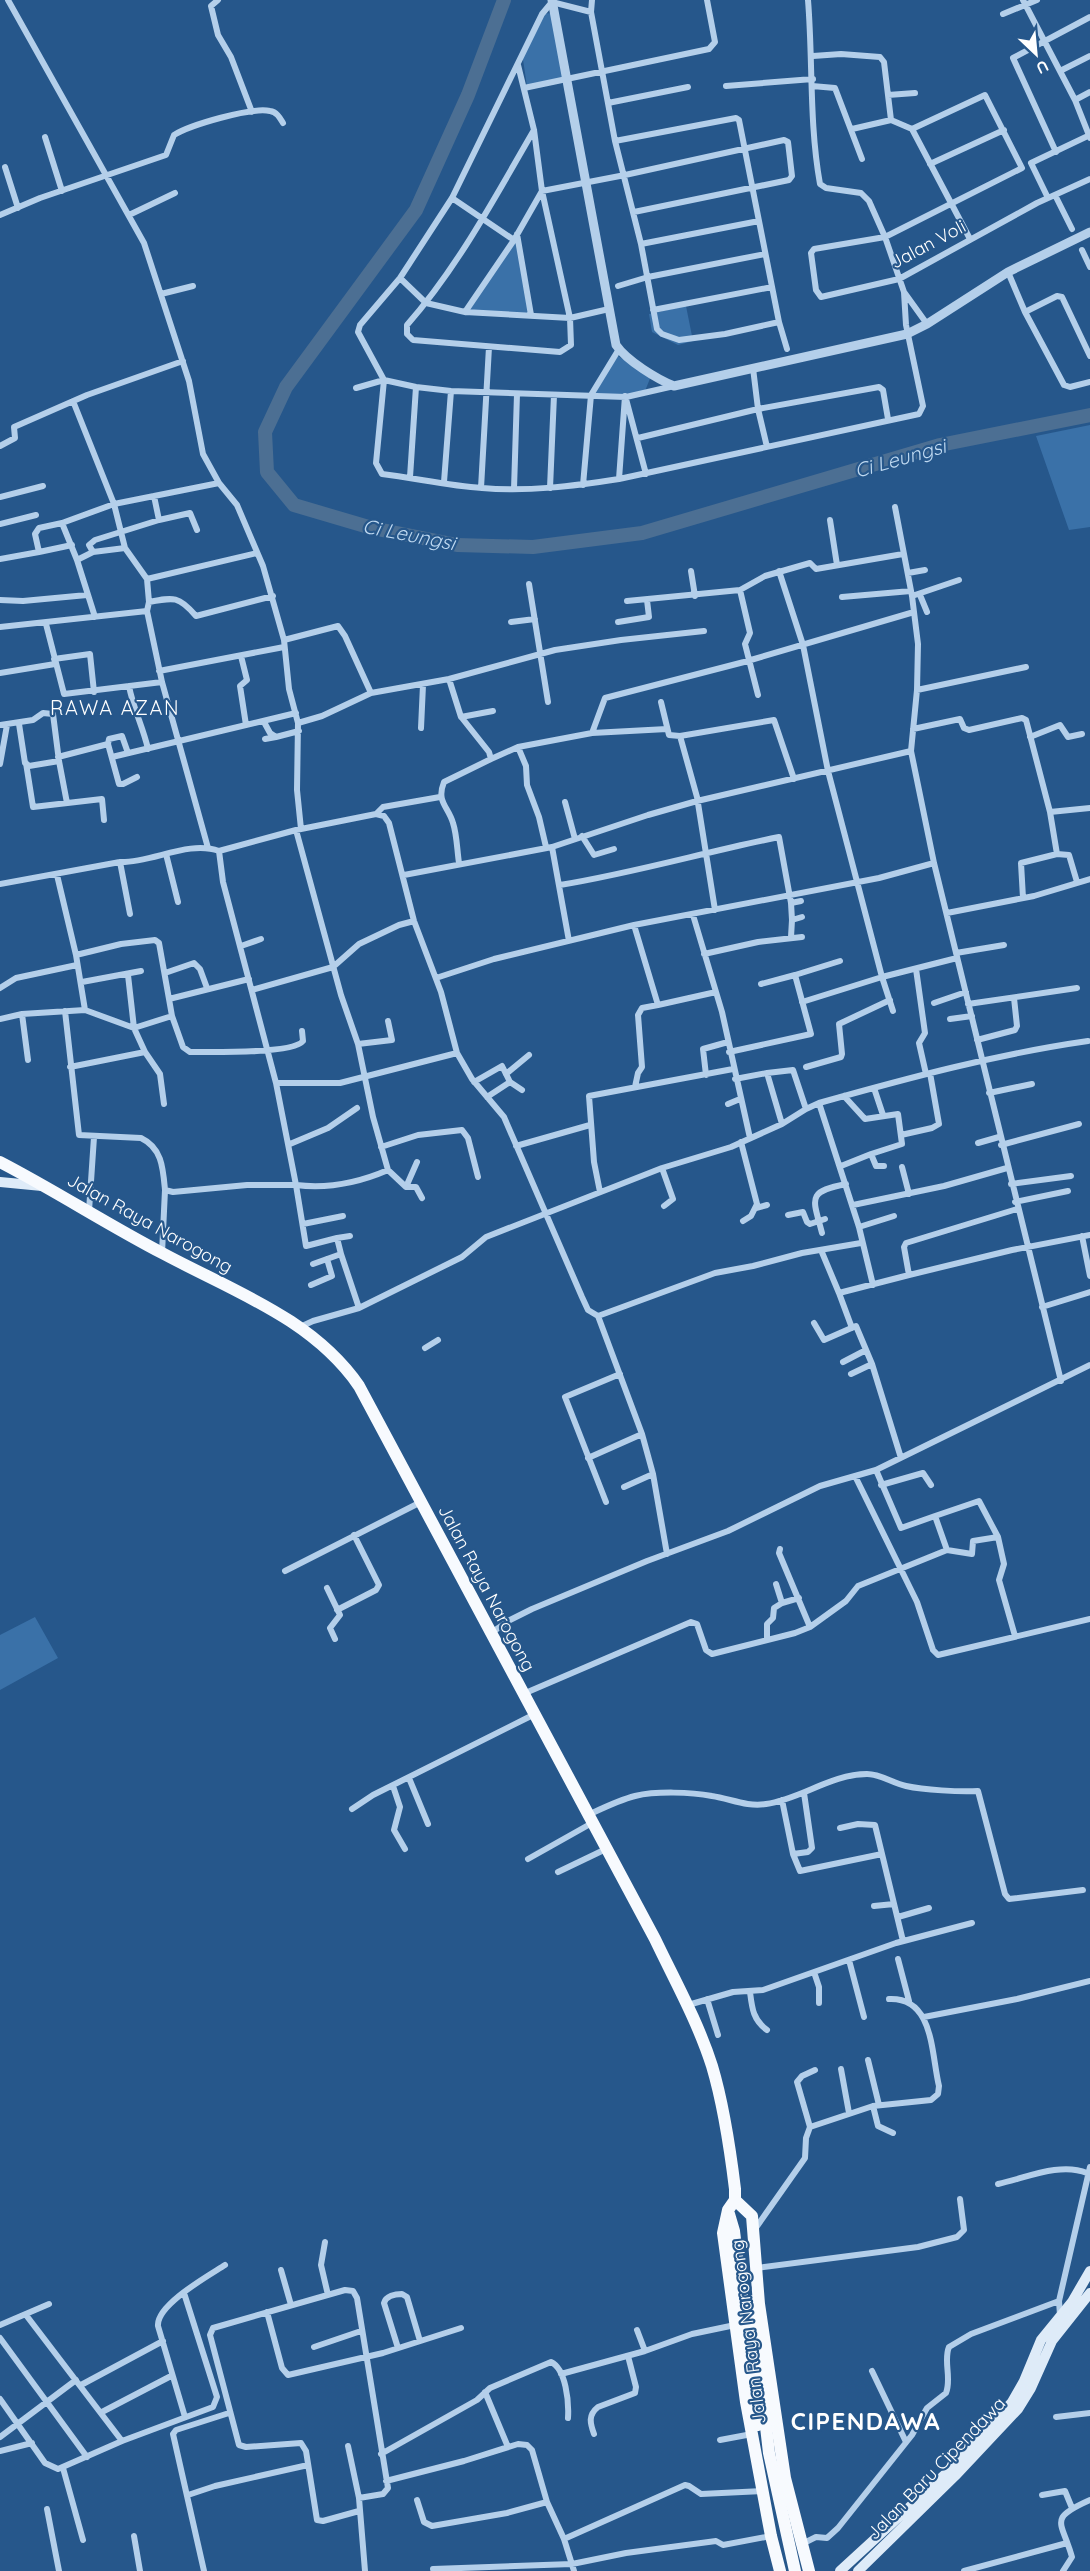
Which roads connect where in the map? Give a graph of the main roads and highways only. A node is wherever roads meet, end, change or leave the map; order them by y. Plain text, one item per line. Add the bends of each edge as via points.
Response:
1 (0, 1162) edge
2 (0, 1182) edge
3 (44, 1186) junction
4 (736, 2206) junction
5 (1090, 2271) edge
6 (1090, 2293) edge
7 (1085, 2306) edge
8 (1063, 2319) junction
9 (755, 2366) junction
10 (904, 2519) junction
11 (797, 2525) junction
12 (780, 2571) edge
13 (786, 2571) edge
14 (795, 2571) edge
15 (809, 2571) edge
16 (840, 2571) edge
17 (858, 2571) edge

1 - 3 main road, Jalan Raya Narogong
2 - 3 main road
3 - 4 main road, Jalan Raya Narogong via 300,1327 334,1354 359,1386 688,2005 726,2120
4 - 9 main road
4 - 11 main road, Jalan Raya Narogong via 752,2216 759,2304 785,2478
4 - 12 main road, Jalan Raya Narogong via 723,2233 752,2434
5 - 8 main road, Jalan Baru Cipendawa
6 - 7 main road, Jalan Baru Cipendawa
7 - 8 main road, Jalan Baru Cipendawa
8 - 10 main road, Jalan Baru Cipendawa via 1018,2409
9 - 13 main road via 762,2454
9 - 14 main road, bridge
10 - 16 main road, Jalan Baru Cipendawa
10 - 17 main road, Jalan Baru Cipendawa
11 - 14 main road via 789,2547
11 - 15 main road, Jalan Raya Narogong

